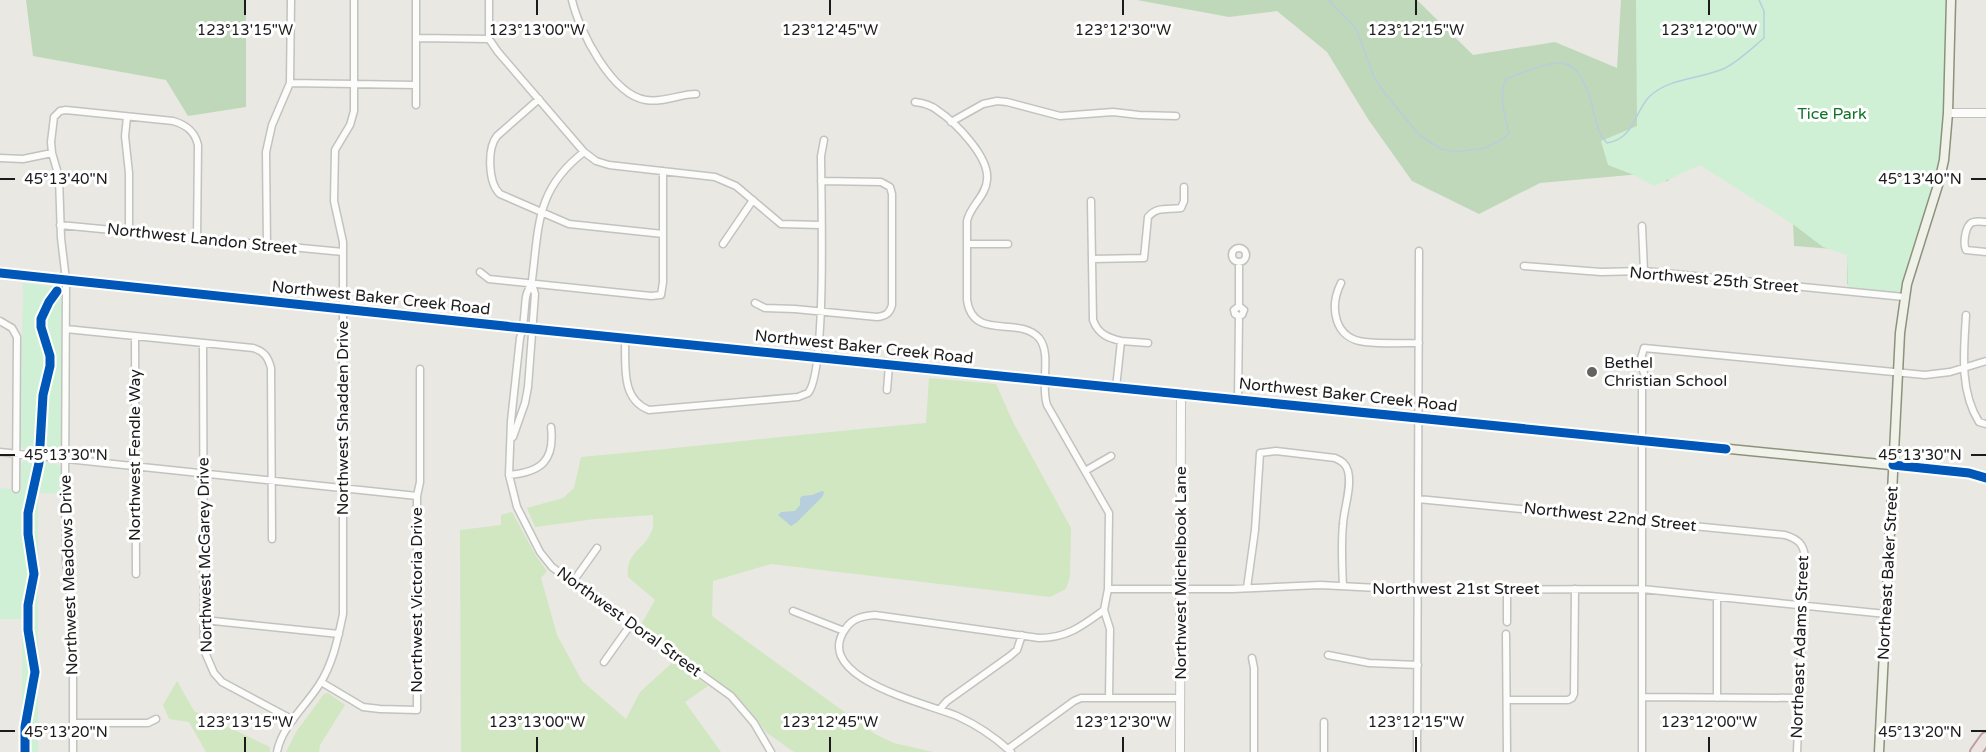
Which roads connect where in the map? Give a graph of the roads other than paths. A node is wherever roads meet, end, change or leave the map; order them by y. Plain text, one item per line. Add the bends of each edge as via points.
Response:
1 (291, 0) edge
2 (354, 0) edge
3 (416, 0) edge
4 (489, 0) edge
5 (572, 0) edge
6 (1951, 0) edge
7 (417, 38) junction
8 (489, 39) junction
9 (290, 83) junction
10 (354, 85) junction
11 (416, 85) junction
12 (696, 94) dead end
13 (539, 99) junction
14 (915, 102) dead end
15 (416, 105) dead end
16 (1948, 113) junction
17 (1986, 113) edge
18 (1176, 116) dead end
19 (127, 117) junction
20 (951, 122) junction
21 (824, 140) dead end
22 (584, 152) junction
23 (52, 153) junction
24 (0, 158) edge
25 (663, 171) junction
26 (820, 182) junction
27 (1184, 187) dead end
28 (753, 200) junction
29 (1091, 201) dead end
30 (542, 213) junction
31 (1986, 222) edge
32 (60, 225) junction
33 (820, 225) junction
34 (1642, 226) dead end
35 (129, 232) junction
36 (663, 234) junction
37 (197, 239) junction
38 (723, 244) dead end
39 (967, 244) junction
40 (1008, 244) dead end
41 (267, 246) junction
42 (1419, 251) dead end
43 (343, 252) junction
44 (1986, 252) edge
45 (1092, 259) junction
46 (1239, 262) dead end
47 (1524, 266) dead end
48 (1644, 271) junction
49 (480, 272) dead end
50 (0, 273) edge
51 (66, 280) junction
52 (1341, 283) dead end
53 (532, 284) junction
54 (1904, 297) junction
55 (755, 303) dead end
56 (343, 310) junction
57 (821, 312) junction
58 (1966, 315) dead end
59 (0, 321) edge
60 (66, 329) junction
61 (528, 329) junction
62 (135, 336) junction
63 (624, 338) junction
64 (1121, 341) junction
65 (203, 343) junction
66 (1148, 343) dead end
67 (1419, 343) junction
68 (817, 358) junction
69 (1986, 361) edge
70 (889, 365) junction
71 (1964, 368) junction
72 (420, 369) dead end
73 (1897, 373) junction
74 (1646, 379) dead end
75 (1044, 380) junction
76 (1116, 388) junction
77 (1642, 389) dead end
78 (887, 390) dead end
79 (1181, 394) junction
80 (1238, 400) junction
81 (1418, 417) junction
82 (1986, 424) edge
83 (550, 427) dead end
84 (512, 440) junction
85 (1643, 440) junction
86 (0, 452) edge
87 (16, 454) junction
88 (1111, 456) dead end
89 (65, 459) junction
90 (1893, 465) junction
91 (135, 466) junction
92 (1085, 471) junction
93 (203, 473) junction
94 (509, 475) junction
95 (1986, 478) edge
96 (271, 480) junction
97 (343, 488) junction
98 (16, 489) dead end
99 (417, 496) junction
100 (1418, 499) junction
101 (1643, 520) junction
102 (272, 539) dead end
103 (1801, 542) joint
104 (597, 548) dead end
105 (135, 574) dead end
106 (572, 583) junction
107 (1343, 586) junction
108 (1247, 588) junction
109 (1108, 589) junction
110 (1180, 589) junction
111 (1507, 589) junction
112 (1575, 589) junction
113 (1642, 589) junction
114 (1418, 590) junction
115 (1718, 597) junction
116 (1803, 606) junction
117 (1104, 610) junction
118 (793, 611) dead end
119 (1886, 614) junction
120 (204, 620) junction
121 (1507, 622) dead end
122 (631, 624) junction
123 (844, 631) junction
124 (339, 634) junction
125 (1506, 634) dead end
126 (1022, 635) junction
127 (1328, 655) dead end
128 (1252, 658) dead end
129 (604, 662) dead end
130 (1418, 665) junction
131 (321, 682) junction
132 (1642, 697) junction
133 (1109, 698) junction
134 (1180, 698) junction
135 (1717, 698) junction
136 (1798, 698) junction
137 (1507, 700) junction
138 (940, 709) junction
139 (156, 718) dead end
140 (293, 720) junction
141 (1324, 722) dead end
142 (73, 723) junction
143 (1986, 738) edge
144 (1009, 750) edge
145 (73, 752) edge
146 (277, 752) edge
147 (771, 752) edge
148 (1180, 752) edge
149 (1254, 752) edge
150 (1324, 752) edge
151 (1417, 752) edge
152 (1507, 752) edge
153 (1642, 752) edge
154 (1797, 752) edge
155 (1879, 752) edge
156 (1976, 752) edge

1 - 9 street
2 - 10 street, Northwest Shadden Drive
3 - 7 street
4 - 8 street
5 - 12 street via 585,35 615,82 629,94 655,101
6 - 16 main road, Northeast Baker Street
7 - 8 street
7 - 11 street
8 - 13 street
9 - 10 street
9 - 41 street via 272,125 266,152
10 - 11 street
10 - 43 street, Northwest Shadden Drive via 353,118 335,150 334,201
11 - 15 street
13 - 22 street
13 - 30 street via 494,140 491,179 500,195
14 - 20 street via 938,110
16 - 17 street
16 - 54 main road, Northeast Baker Street via 1942,171
18 - 20 street via 1113,112 1060,116 997,101 983,104
19 - 23 street, Northwest Meadows Drive via 66,110 56,113
19 - 35 street
19 - 37 street via 173,121 189,128 197,138
20 - 39 street via 976,148 987,171 986,187 968,215
21 - 26 street
22 - 25 street via 609,165
22 - 30 street via 563,170
23 - 24 street via 23,159
23 - 32 street, Northwest Meadows Drive via 59,177
25 - 28 street via 715,177 736,186
25 - 36 street
26 - 33 street
26 - 57 street via 881,182 890,187 892,194 892,306 887,315
27 - 45 street via 1181,207 1155,210 1148,218 1144,258
28 - 33 street via 781,224
28 - 38 street
29 - 45 street
30 - 36 street via 577,226
30 - 53 street
31 - 44 street via 1969,225 1963,245 1971,252
32 - 35 street, Northwest Landon Street
32 - 51 street, Northwest Meadows Drive
33 - 57 street
34 - 48 street
35 - 37 street, Northwest Landon Street
36 - 53 street via 661,295
37 - 41 street, Northwest Landon Street
39 - 40 street
39 - 75 street via 967,300 973,315 986,325 1034,333 1045,353
41 - 43 street, Northwest Landon Street
42 - 67 street
43 - 56 street, Northwest Shadden Drive
45 - 64 street via 1093,320 1100,332
46 - 80 street via 1239,306 1244,310 1239,316
47 - 48 street, Northwest 25th Street
48 - 54 street, Northwest 25th Street
49 - 53 street via 489,279
50 - 51 main road, Northwest Baker Creek Road
51 - 56 main road, Northwest Baker Creek Road
51 - 60 street, Northwest Meadows Drive
52 - 67 street via 1335,295 1335,315 1351,338
53 - 61 street via 535,294
54 - 73 main road, Northeast Baker Street
55 - 57 street via 765,308
56 - 61 main road, Northwest Baker Creek Road
56 - 97 street, Northwest Shadden Drive
57 - 68 street
58 - 71 street
59 - 87 street via 17,336
60 - 62 street
60 - 89 street, Northwest Meadows Drive
61 - 63 main road, Northwest Baker Creek Road
61 - 84 street, Northwest Doral Street via 520,338
61 - 84 street, Northwest Doral Street via 533,338 525,403
62 - 65 street
62 - 91 street, Northwest Fendle Way
63 - 68 main road, Northwest Baker Creek Road
63 - 68 street via 628,390 634,400 649,410 804,395 813,387
64 - 66 street
64 - 76 street
65 - 93 street, Northwest McGarey Drive
65 - 96 street via 253,348 269,360
67 - 81 street
68 - 70 main road, Northwest Baker Creek Road
69 - 71 street
70 - 75 main road, Northwest Baker Creek Road
70 - 78 street, Northwest Baker Creek Road
71 - 73 street via 1937,375
71 - 82 street via 1975,415
72 - 99 street
73 - 74 street via 1644,348 1641,356
73 - 90 main road, Northeast Baker Street
75 - 76 main road, Northwest Baker Creek Road
75 - 92 street via 1047,405
76 - 79 main road, Northwest Baker Creek Road
77 - 85 street
79 - 80 main road, Northwest Baker Creek Road
79 - 110 street, Northwest Michelbook Lane
80 - 81 main road, Northwest Baker Creek Road
81 - 85 main road, Northwest Baker Creek Road
81 - 100 street
83 - 94 street via 547,459 528,473
84 - 94 street, Northwest Doral Street
85 - 90 main road, Northwest Baker Creek Road
85 - 101 street
86 - 87 street
87 - 89 street
87 - 98 street
88 - 92 street
89 - 91 street
89 - 142 street, Northwest Meadows Drive via 66,562 73,620
90 - 95 main road, Northwest Baker Creek Road
90 - 119 main road, Northeast Baker Street
91 - 93 street
91 - 105 street, Northwest Fendle Way
92 - 109 street via 1109,513
93 - 96 street
93 - 120 street, Northwest McGarey Drive
94 - 106 street, Northwest Doral Street via 517,507 540,552
96 - 97 street
96 - 102 street
97 - 99 street
97 - 124 street, Northwest Shadden Drive via 343,614
99 - 131 street, Northwest Victoria Drive via 417,710 363,707
100 - 101 street, Northwest 22nd Street
100 - 114 street
101 - 103 street, Northwest 22nd Street via 1785,535
101 - 113 street
103 - 116 street, Northeast Adams Street via 1805,549
104 - 106 street
106 - 122 street, Northwest Doral Street
107 - 108 street, Northwest 21st Street
107 - 108 street via 1347,467 1327,456 1276,451 1260,453
107 - 114 street, Northwest 21st Street
108 - 110 street, Northwest 21st Street
109 - 110 street, Northwest 21st Street
109 - 117 street
110 - 134 street, Northwest Michelbook Lane
111 - 112 street, Northwest 21st Street
111 - 114 street, Northwest 21st Street
111 - 121 street
112 - 113 street, Northwest 21st Street
112 - 137 street via 1572,698
113 - 115 street, Northwest 21st Street
113 - 132 street
114 - 130 street
115 - 116 street, Northwest 21st Street
115 - 135 street
116 - 119 street, Northwest 21st Street
116 - 136 street, Northeast Adams Street
117 - 126 street via 1069,634 1054,638
117 - 133 street via 1110,629
118 - 123 street
119 - 155 main road, Northeast Baker Street
120 - 124 street
120 - 140 street, Northwest McGarey Drive via 204,650 214,673 231,687
122 - 129 street
122 - 147 street, Northwest Doral Street via 731,696 754,723
123 - 126 street via 857,618 875,615
123 - 138 street via 840,649 856,674 892,693
124 - 131 street, Northwest Shadden Drive
125 - 137 street
126 - 138 street via 1017,650
127 - 130 street via 1369,663
128 - 149 street
130 - 151 street
131 - 140 street, Northwest Shadden Drive
132 - 135 street
132 - 153 street
133 - 134 street
133 - 144 street via 1074,701
134 - 148 street, Northwest Michelbook Lane
135 - 136 street
136 - 154 street, Northeast Adams Street
137 - 152 street
138 - 144 street via 975,725
139 - 142 street via 148,723
140 - 146 street, Northwest Shadden Drive
141 - 150 street
142 - 145 street, Northwest Meadows Drive
143 - 156 highway

